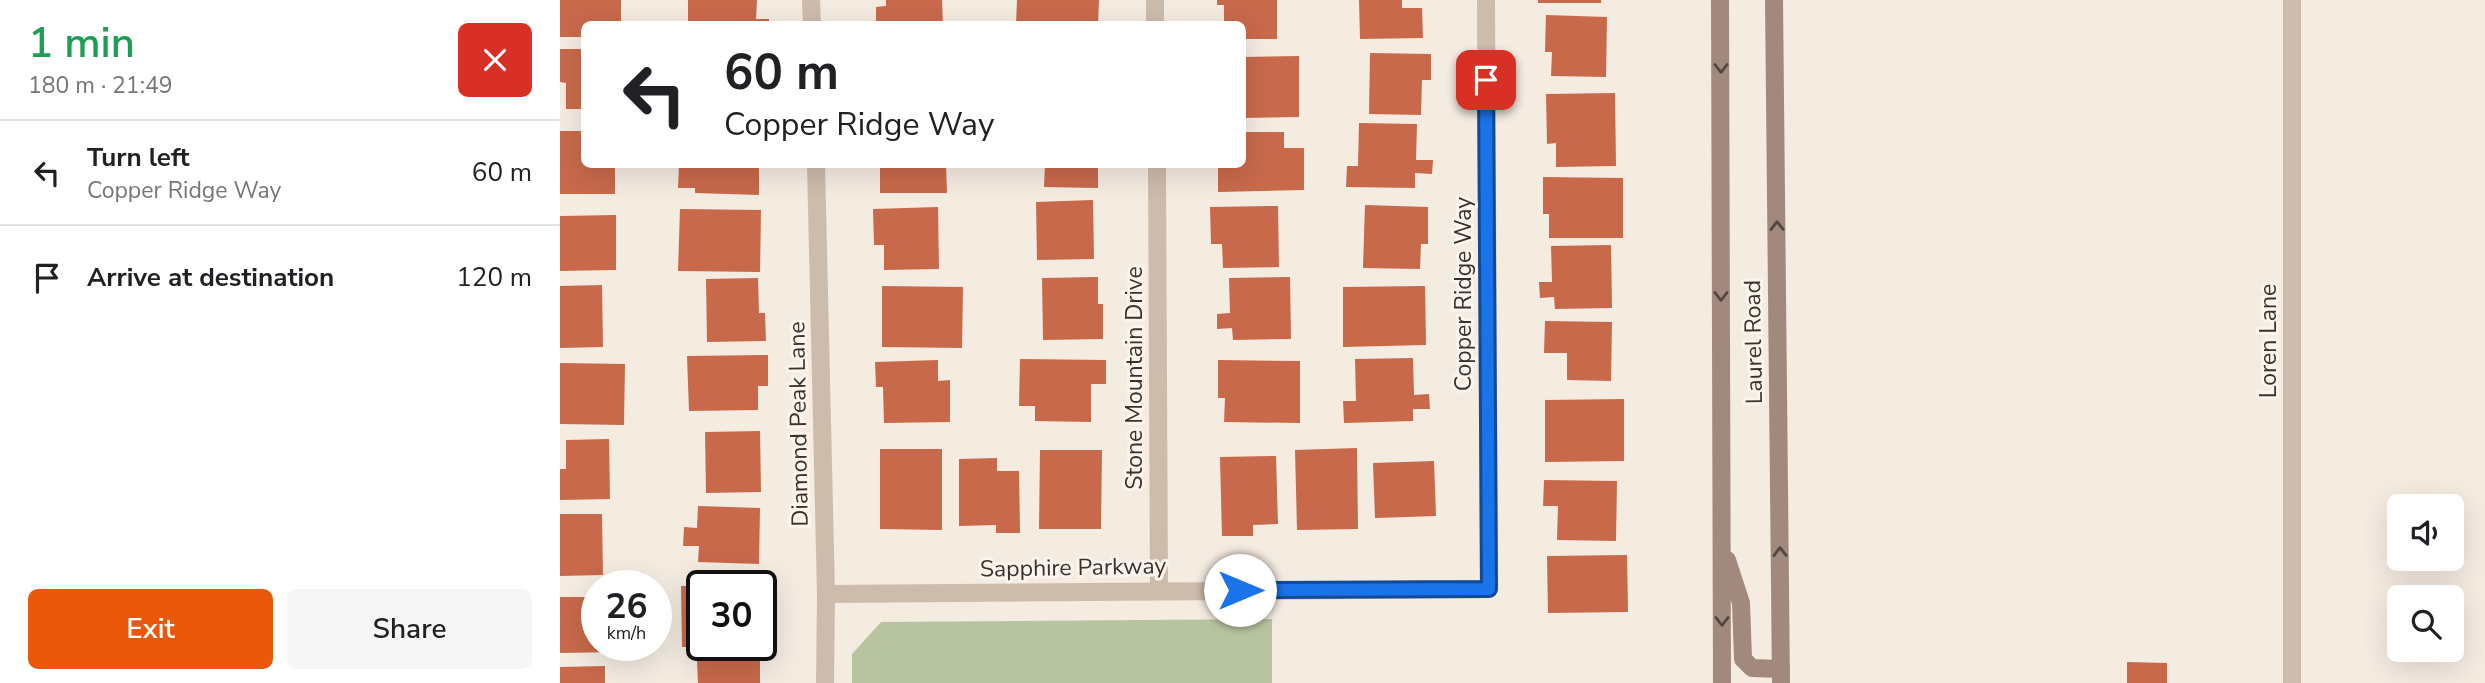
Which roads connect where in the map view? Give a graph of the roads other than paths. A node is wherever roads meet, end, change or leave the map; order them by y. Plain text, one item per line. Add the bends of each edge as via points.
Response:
1 (811, 0) edge
2 (1155, 0) edge
3 (1486, 0) edge
4 (1720, 0) edge
5 (1774, 0) edge
6 (2292, 0) edge
7 (812, 21) edge
8 (1155, 21) edge
9 (816, 168) edge
10 (1157, 168) edge
11 (1722, 546) junction
12 (1489, 589) joint
13 (1159, 591) junction
14 (826, 594) junction
15 (1782, 676) edge
16 (825, 683) edge
17 (1722, 683) edge
18 (2292, 683) edge

1 - 7 street
2 - 8 street
3 - 12 street, Copper Ridge Way
4 -> 11 main road, Laurel Road
15 -> 5 main road, Laurel Road
6 - 18 street, Loren Lane
9 - 14 street, Diamond Peak Lane
10 - 13 street, Stone Mountain Drive
11 - 15 main road via 1741,603 1743,659 1752,668
11 -> 17 main road, Laurel Road
12 - 13 street, Sapphire Parkway
13 - 14 street, Sapphire Parkway
14 - 16 street, Diamond Peak Lane

